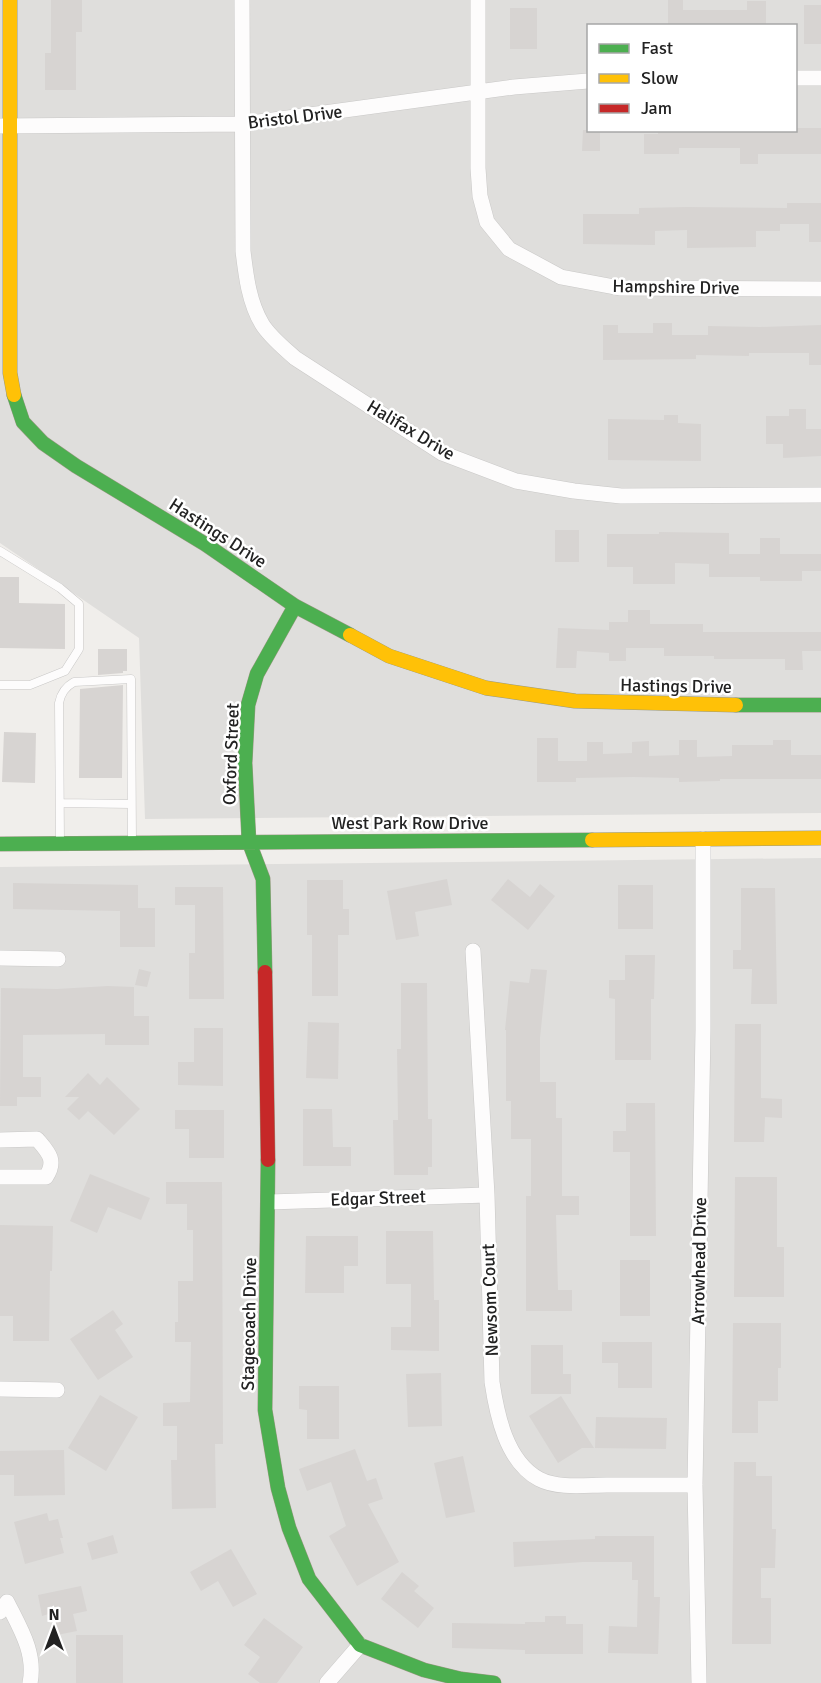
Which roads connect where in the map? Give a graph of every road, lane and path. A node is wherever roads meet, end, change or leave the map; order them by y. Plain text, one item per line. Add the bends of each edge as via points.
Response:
1 (10, 0) edge
2 (242, 0) edge
3 (478, 0) edge
4 (797, 78) edge
5 (821, 78) edge
6 (587, 81) edge
7 (478, 93) junction
8 (243, 124) junction
9 (5, 126) edge
10 (821, 289) edge
11 (821, 495) edge
12 (0, 551) edge
13 (295, 606) junction
14 (0, 685) edge
15 (821, 705) edge
16 (60, 803) junction
17 (131, 804) junction
18 (821, 838) edge
19 (703, 839) junction
20 (249, 842) junction
21 (60, 843) junction
22 (132, 843) junction
23 (0, 844) edge
24 (473, 951) dead end
25 (0, 958) edge
26 (58, 959) dead end
27 (0, 1140) edge
28 (0, 1177) edge
29 (487, 1195) junction
30 (269, 1202) junction
31 (0, 1389) edge
32 (57, 1390) dead end
33 (695, 1485) junction
34 (2, 1601) edge
35 (360, 1645) junction
36 (30, 1683) edge
37 (327, 1683) edge
38 (494, 1683) edge
39 (699, 1683) edge

1 - 9 street, Hastings Drive
2 - 8 street, Halifax Drive
3 - 7 street, Hampshire Drive
4 - 5 street
6 - 7 street, Bristol Drive
7 - 8 street, Bristol Drive
7 - 10 street, Hampshire Drive via 480,196 488,222 509,249 561,277 620,288
8 - 9 street, Bristol Drive
8 - 11 street, Halifax Drive via 243,251 247,285 262,324 295,358 442,453 516,481 574,491 621,496
9 - 13 street, Hastings Drive via 10,373 23,422 43,443 76,466 205,544
12 - 14 lane via 79,604 79,649 65,671 30,685
13 - 15 street, Hastings Drive via 389,656 486,688 575,701
13 - 20 street, Oxford Street via 257,674 248,705
16 - 17 lane
16 - 17 lane via 61,695 74,682 131,680
16 - 21 lane
17 - 22 lane
18 - 19 street, West Park Row Drive
19 - 20 street, West Park Row Drive
19 - 33 street, Arrowhead Drive
20 - 22 street, West Park Row Drive
20 - 30 street, Stagecoach Drive via 263,879
21 - 22 street, West Park Row Drive
21 - 23 street, West Park Row Drive
24 - 29 street, Newsom Court
25 - 26 street
27 - 28 street via 37,1139 50,1155 51,1169 46,1177
29 - 30 street, Edgar Street
29 - 33 street, Newsom Court via 492,1382 499,1419 520,1463 539,1479 562,1485
30 - 35 street, Stagecoach Drive via 265,1410 278,1488 309,1579
31 - 32 street
33 - 39 street, Arrowhead Drive
34 - 36 street via 31,1654
35 - 37 street
35 - 38 street via 424,1670

